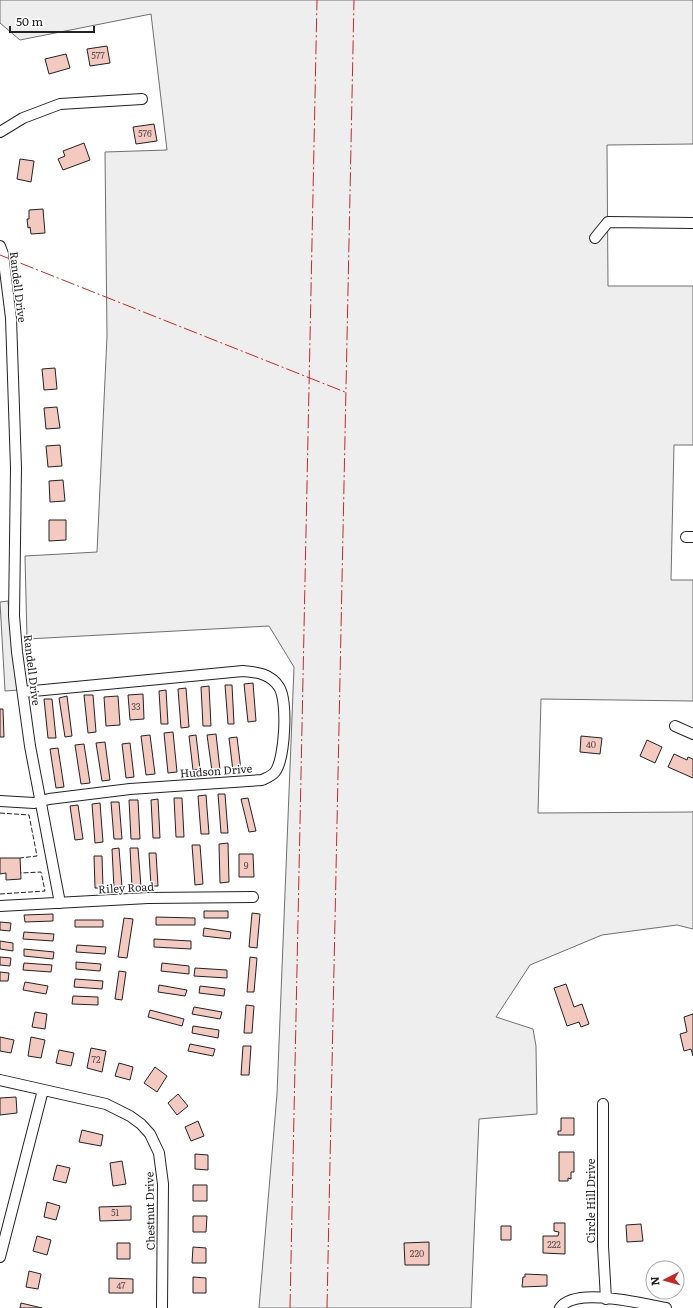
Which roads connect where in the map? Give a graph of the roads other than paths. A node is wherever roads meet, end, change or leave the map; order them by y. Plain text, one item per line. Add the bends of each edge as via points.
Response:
1 (142, 99) dead end
2 (0, 132) edge
3 (693, 223) edge
4 (595, 238) dead end
5 (0, 246) edge
6 (23, 692) junction
7 (675, 726) dead end
8 (693, 734) edge
9 (0, 801) edge
10 (40, 802) junction
11 (253, 897) dead end
12 (60, 903) junction
13 (0, 906) edge
14 (0, 1080) edge
15 (43, 1090) junction
16 (603, 1104) dead end
17 (0, 1257) edge
18 (606, 1299) junction
19 (562, 1306) edge
20 (162, 1308) edge
21 (666, 1308) edge

1 - 2 street via 60,104 23,118
3 - 4 street via 608,222
5 - 6 street, Randell Drive via 11,318 16,468 14,616
6 - 10 street, Randell Drive
6 - 10 street, Hudson Drive via 243,671 264,674 279,687 283,696 280,760 275,772 262,780 130,789
7 - 8 street
9 - 10 street, Hudson Drive via 28,804
10 - 12 street, Randell Drive
11 - 12 street, Riley Road via 148,898
12 - 13 street, Riley Road
14 - 15 street, Chestnut Drive
15 - 17 street
15 - 20 street, Chestnut Drive via 118,1109 141,1124 153,1139 159,1153 163,1184
16 - 18 street, Circle Hill Drive via 603,1239
18 - 19 street via 579,1297
18 - 21 street

